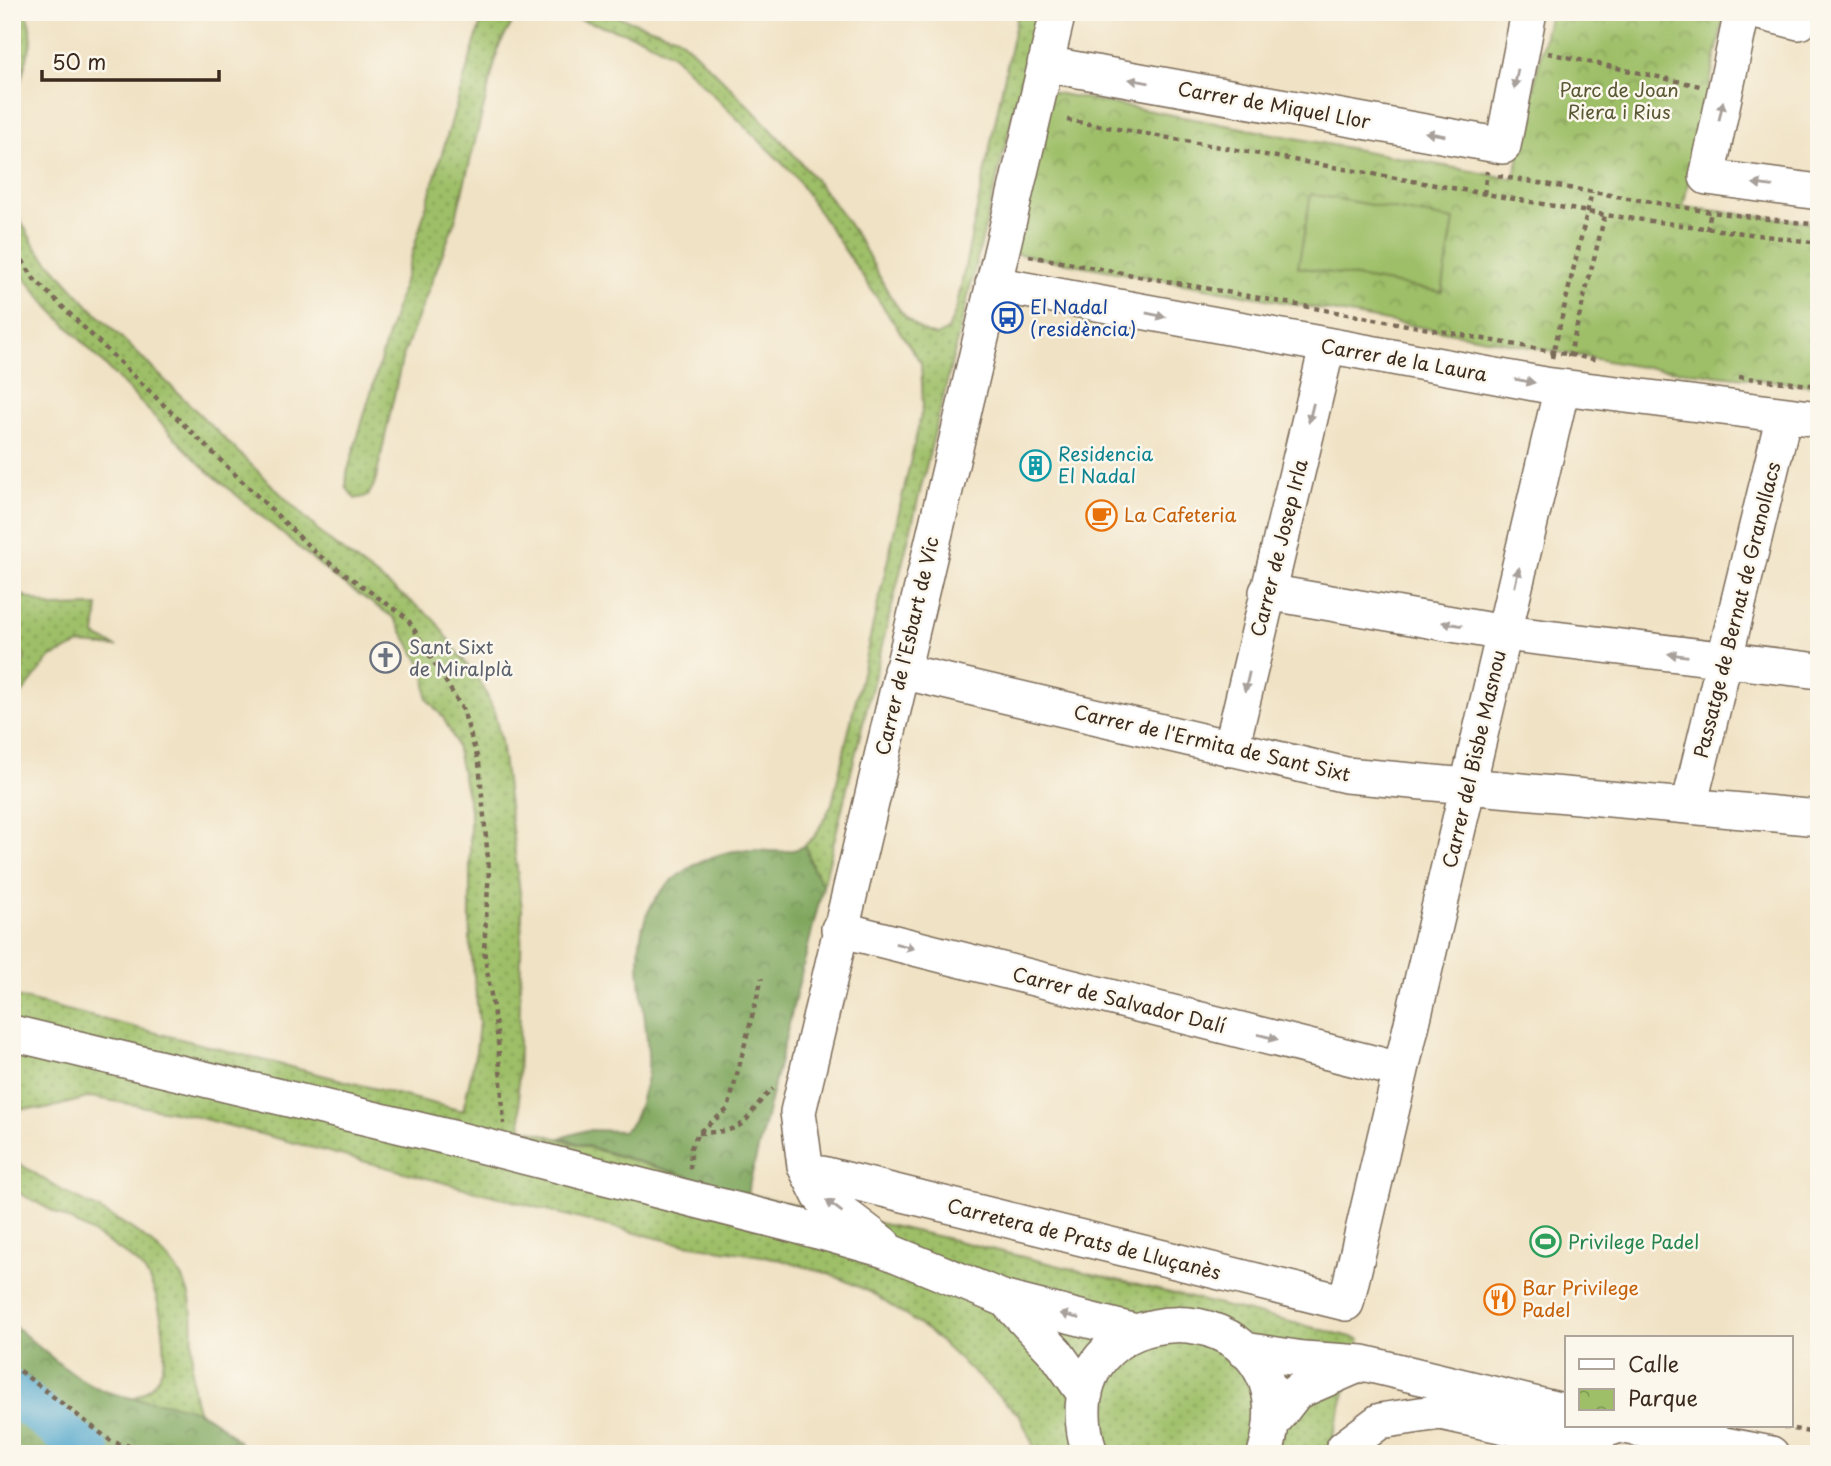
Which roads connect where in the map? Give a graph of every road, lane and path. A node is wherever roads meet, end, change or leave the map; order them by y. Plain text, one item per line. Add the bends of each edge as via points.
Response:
1 (1058, 12) edge
2 (1529, 12) edge
3 (1742, 12) edge
4 (1759, 12) edge
5 (1799, 22) dead end
6 (1522, 48) junction
7 (1045, 64) junction
8 (1725, 93) junction
9 (1068, 120) dead end
10 (1819, 192) edge
11 (1587, 212) junction
12 (1605, 215) junction
13 (1819, 225) edge
14 (12, 243) edge
15 (1819, 243) edge
16 (997, 267) junction
17 (1328, 347) junction
18 (1562, 387) junction
19 (1784, 415) junction
20 (1819, 419) edge
21 (1267, 592) junction
22 (1504, 633) junction
23 (1723, 660) junction
24 (901, 671) junction
25 (1819, 671) edge
26 (1231, 749) junction
27 (1467, 786) junction
28 (1689, 806) junction
29 (1819, 818) edge
30 (839, 929) junction
31 (762, 978) dead end
32 (12, 1033) edge
33 (1400, 1070) junction
34 (799, 1101) junction
35 (698, 1133) junction
36 (506, 1153) junction
37 (822, 1174) dead end
38 (685, 1198) junction
39 (885, 1250) junction
40 (1005, 1298) junction
41 (1346, 1303) joint
42 (1136, 1332) junction
43 (1244, 1350) junction
44 (1363, 1363) junction
45 (12, 1365) edge
46 (1085, 1394) junction
47 (1565, 1412) edge
48 (1610, 1428) edge
49 (1635, 1428) edge
50 (1787, 1428) edge
51 (1819, 1434) edge
52 (1268, 1438) edge
53 (190, 1454) edge
54 (1090, 1454) edge
55 (1341, 1454) edge
56 (1771, 1454) edge

1 - 7 street, Carrer de l'Esbart de Vic
2 - 6 street
3 - 8 street
4 - 5 street
6 -> 7 street, Carrer de Miquel Llor via 1503,146
6 - 8 path
7 - 16 street, Carrer de l'Esbart de Vic
10 -> 8 street via 1707,177
9 - 11 path
11 - 12 path
11 - 13 path via 1592,192
11 - 16 path via 1553,352
12 - 15 path
12 - 18 path
14 - 36 path via 34,279 317,554 407,618 463,710 482,790 489,870 484,950 498,1040
16 -> 17 street, Carrer de la Laura
16 - 24 street, Carrer de l'Esbart de Vic
17 -> 18 street, Carrer de la Laura
17 -> 21 street, Carrer de Josep Irla
18 - 19 street, Carrer de la Laura
22 -> 18 street, Carrer del Bisbe Masnou
19 - 20 street, Carrer de la Laura
19 - 23 street, Passatge de Bernat de Granollacs
22 -> 21 street
21 -> 26 street, Carrer de Josep Irla
23 -> 22 street
22 - 27 street, Carrer del Bisbe Masnou
23 - 25 street
23 - 28 street, Passatge de Bernat de Granollacs
24 - 26 street, Carrer de l'Ermita de Sant Sixt
24 - 30 street, Carrer de l'Esbart de Vic
26 - 27 street, Carrer de l'Ermita de Sant Sixt via 1346,775
27 - 28 street, Carrer de l'Ermita de Sant Sixt
27 - 33 street, Carrer del Bisbe Masnou
28 - 29 street, Carrer de l'Ermita de Sant Sixt
30 -> 33 street, Carrer de Salvador Dalí
30 - 34 street, Carrer de l'Esbart de Vic
31 - 35 path via 728,1109
32 - 36 street
33 - 41 street, Carrer del Bisbe Masnou
34 - 35 path via 779,1084 748,1121 727,1132
39 -> 34 street, Carrer de l'Esbart de Vic via 820,1196 805,1166
35 - 38 path via 691,1148
36 - 38 street
37 - 41 street, Carretera de Prats de Lluçanès
38 - 39 street
39 - 40 street
42 -> 40 street
40 - 46 street via 1056,1353
42 - 43 street via 1186,1323 1215,1331
42 - 46 street via 1101,1361
43 - 44 street
43 - 52 street via 1267,1387
44 - 47 street
44 - 52 street via 1296,1392
45 - 53 path via 111,1441 125,1447
46 - 54 street via 1082,1422
48 - 55 street via 1574,1441 1440,1412 1380,1421
49 - 56 street
50 - 51 path

